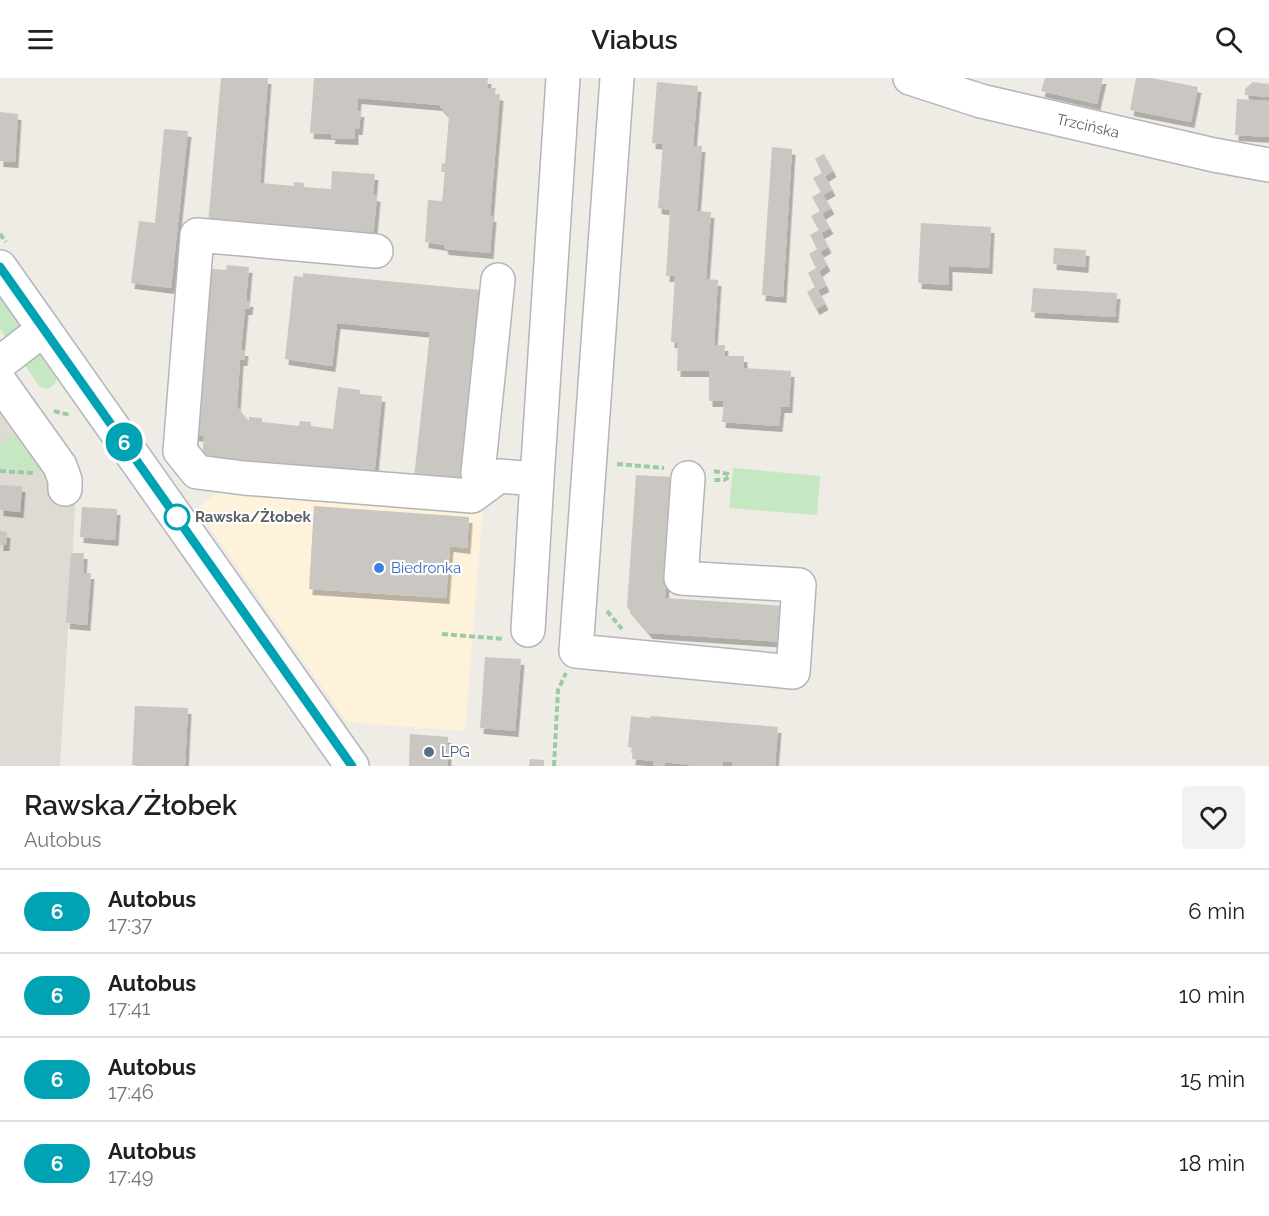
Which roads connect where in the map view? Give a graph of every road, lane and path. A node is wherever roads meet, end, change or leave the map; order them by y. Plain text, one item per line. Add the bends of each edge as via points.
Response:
1 (563, 78) edge
2 (617, 78) edge
3 (910, 78) edge
4 (987, 90) edge
5 (1269, 165) edge
6 (376, 250) dead end
7 (0, 267) edge
8 (498, 280) dead end
9 (44, 329) junction
10 (1, 380) edge
11 (51, 406) dead end
12 (79, 417) dead end
13 (688, 478) dead end
14 (537, 479) junction
15 (487, 485) junction
16 (65, 489) dead end
17 (528, 630) dead end
18 (576, 651) junction
19 (352, 766) edge
20 (554, 766) edge

1 - 14 street
2 - 18 street
3 - 4 street, Trzcińska
4 - 5 street, Trzcińska via 1214,155
6 - 15 street via 197,235 180,451 197,472 244,478 472,496
7 - 9 street
8 - 15 street via 478,473
9 - 10 street
9 - 19 street
10 - 16 street via 60,466
11 - 12 path via 55,411
13 - 18 street via 681,578 800,585 793,672
14 - 15 street via 499,476
14 - 17 street
18 - 20 path via 558,690

